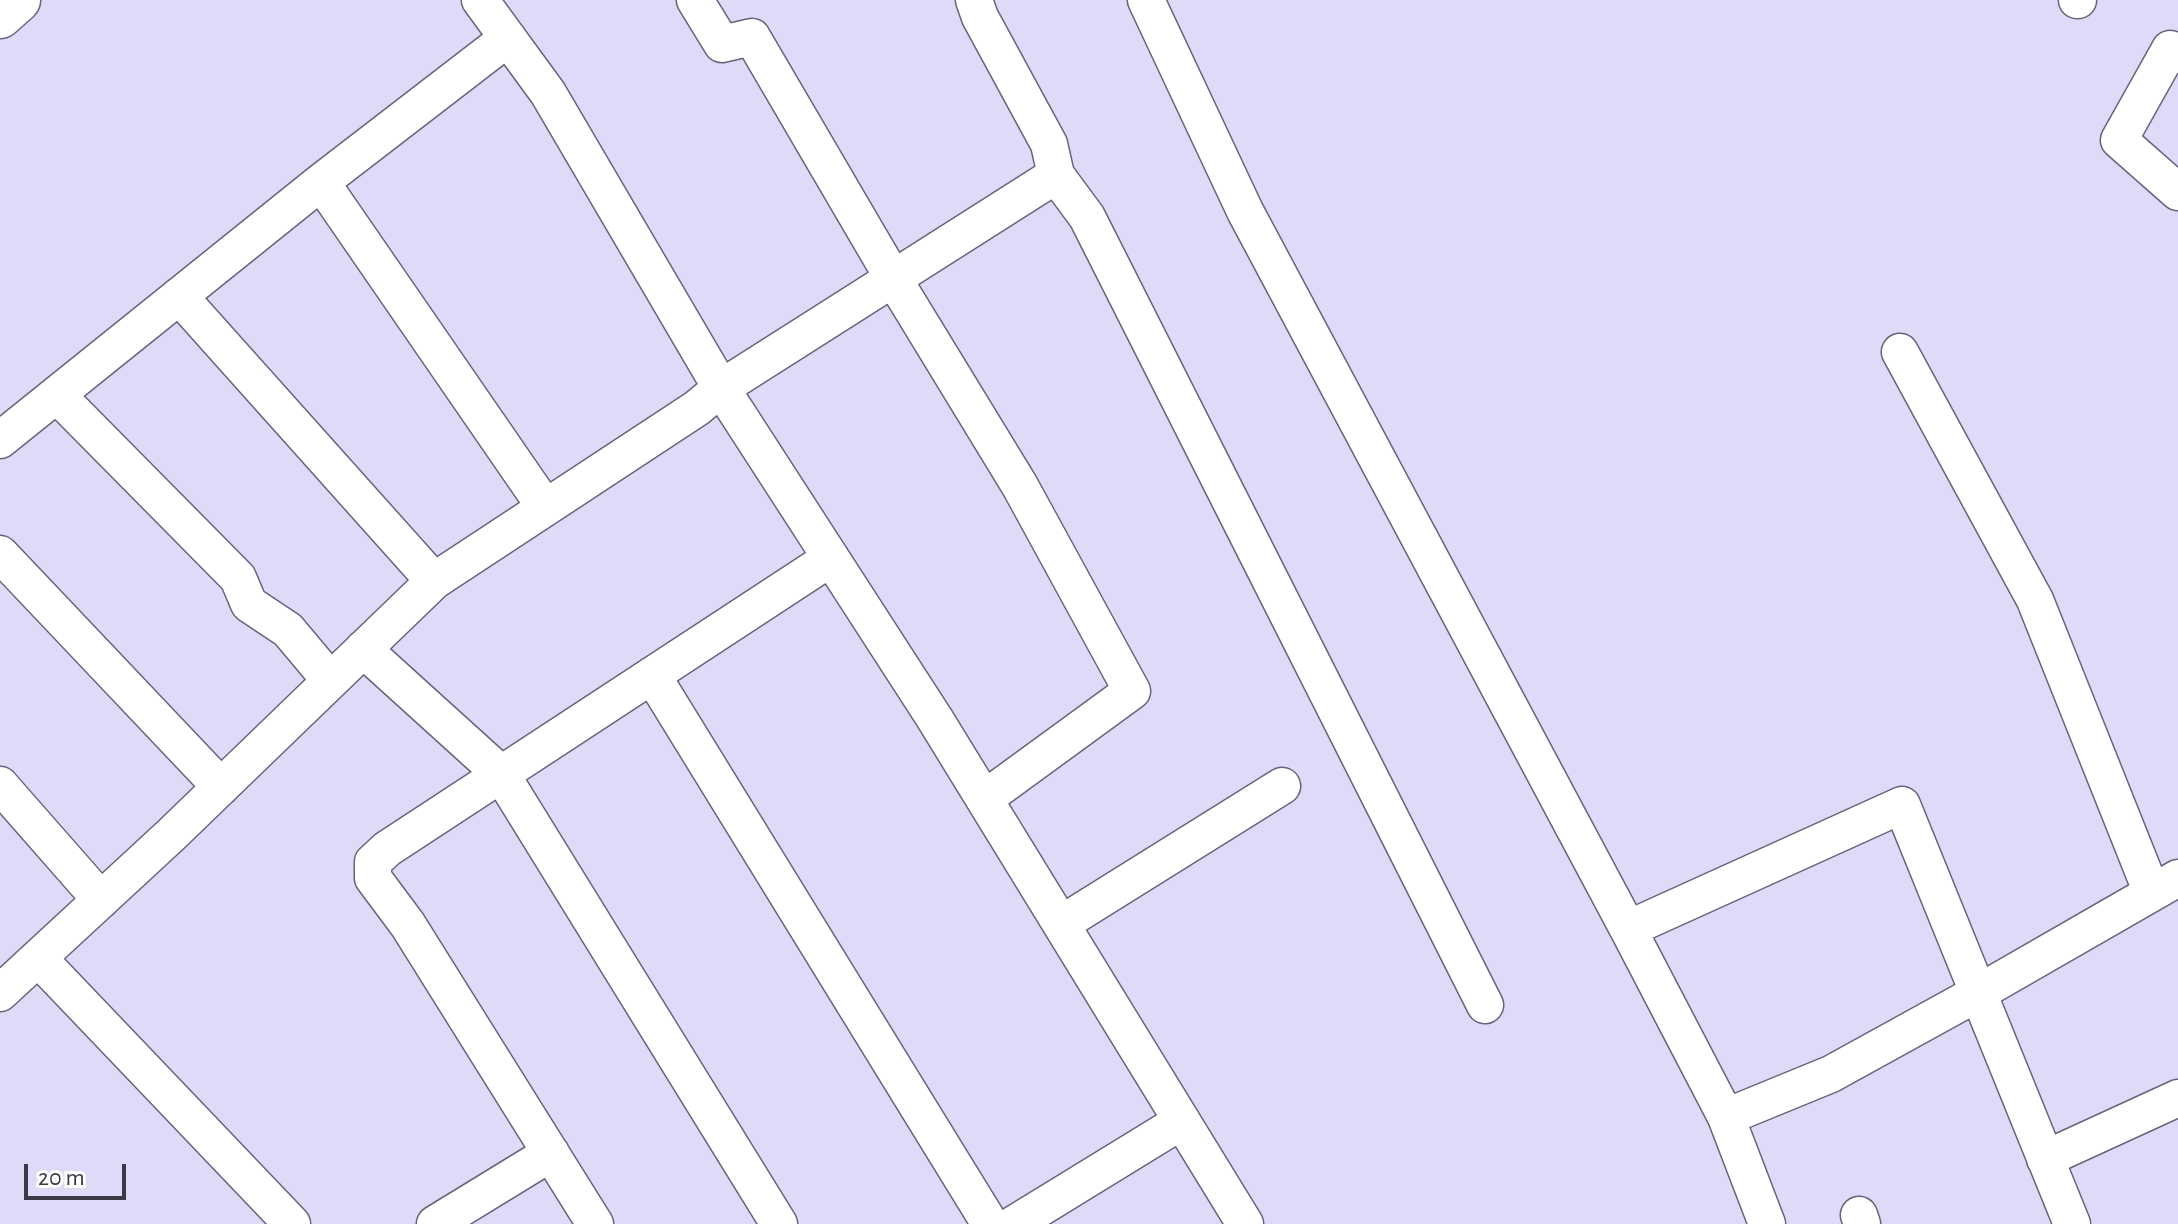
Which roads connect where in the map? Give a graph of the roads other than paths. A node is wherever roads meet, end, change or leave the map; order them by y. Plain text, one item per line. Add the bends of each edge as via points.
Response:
1 (18, 0) edge
2 (480, 0) edge
3 (695, 0) edge
4 (974, 0) edge
5 (1146, 0) edge
6 (0, 16) edge
7 (508, 38) junction
8 (2175, 48) edge
9 (1056, 175) junction
10 (321, 182) junction
11 (2178, 192) edge
12 (893, 278) junction
13 (179, 296) junction
14 (1900, 352) dead end
15 (721, 388) junction
16 (57, 395) junction
17 (0, 440) edge
18 (545, 507) junction
19 (0, 554) edge
20 (831, 558) junction
21 (434, 581) junction
22 (363, 649) junction
23 (652, 675) junction
24 (330, 680) junction
25 (501, 774) junction
26 (0, 785) edge
27 (1282, 786) dead end
28 (221, 787) junction
29 (984, 799) junction
30 (2165, 886) edge
31 (101, 900) junction
32 (1061, 924) junction
33 (1628, 929) junction
34 (38, 958) junction
35 (0, 993) edge
36 (1978, 993) junction
37 (1485, 1005) dead end
38 (2178, 1098) edge
39 (1726, 1117) junction
40 (1182, 1121) junction
41 (551, 1153) junction
42 (2045, 1159) junction
43 (292, 1224) edge
44 (435, 1224) edge
45 (595, 1224) edge
46 (779, 1224) edge
47 (990, 1224) edge
48 (1014, 1224) edge
49 (1245, 1224) edge
50 (1767, 1224) edge
51 (2072, 1224) edge

1 - 6 street
2 - 7 street
3 - 12 street via 722,44 752,37
4 - 9 street via 1049,144
5 - 33 street via 1245,211
7 - 10 street
7 - 15 street via 548,93
8 - 11 street via 2119,140
9 - 12 street
9 - 37 street via 1087,217
10 - 13 street
10 - 18 street
12 - 15 street
12 - 29 street via 1020,486 1132,691
13 - 16 street
13 - 21 street
14 - 30 street via 2035,600
15 - 18 street
15 - 20 street
16 - 17 street
16 - 24 street via 238,578 249,604 288,630
18 - 21 street
19 - 28 street
20 - 23 street
20 - 29 street
21 - 22 street
22 - 24 street
22 - 25 street
23 - 25 street
23 - 47 street
24 - 28 street
25 - 41 street via 387,849 373,862 373,878
25 - 46 street
26 - 31 street
27 - 32 street
28 - 31 street
29 - 32 street
30 - 36 street
31 - 34 street
32 - 40 street
33 - 36 street via 1902,805
33 - 39 street
34 - 35 street
34 - 43 street
36 - 39 street via 1831,1074
36 - 42 street
38 - 42 street
39 - 50 street
40 - 48 street
40 - 49 street
41 - 44 street
41 - 45 street
42 - 51 street

